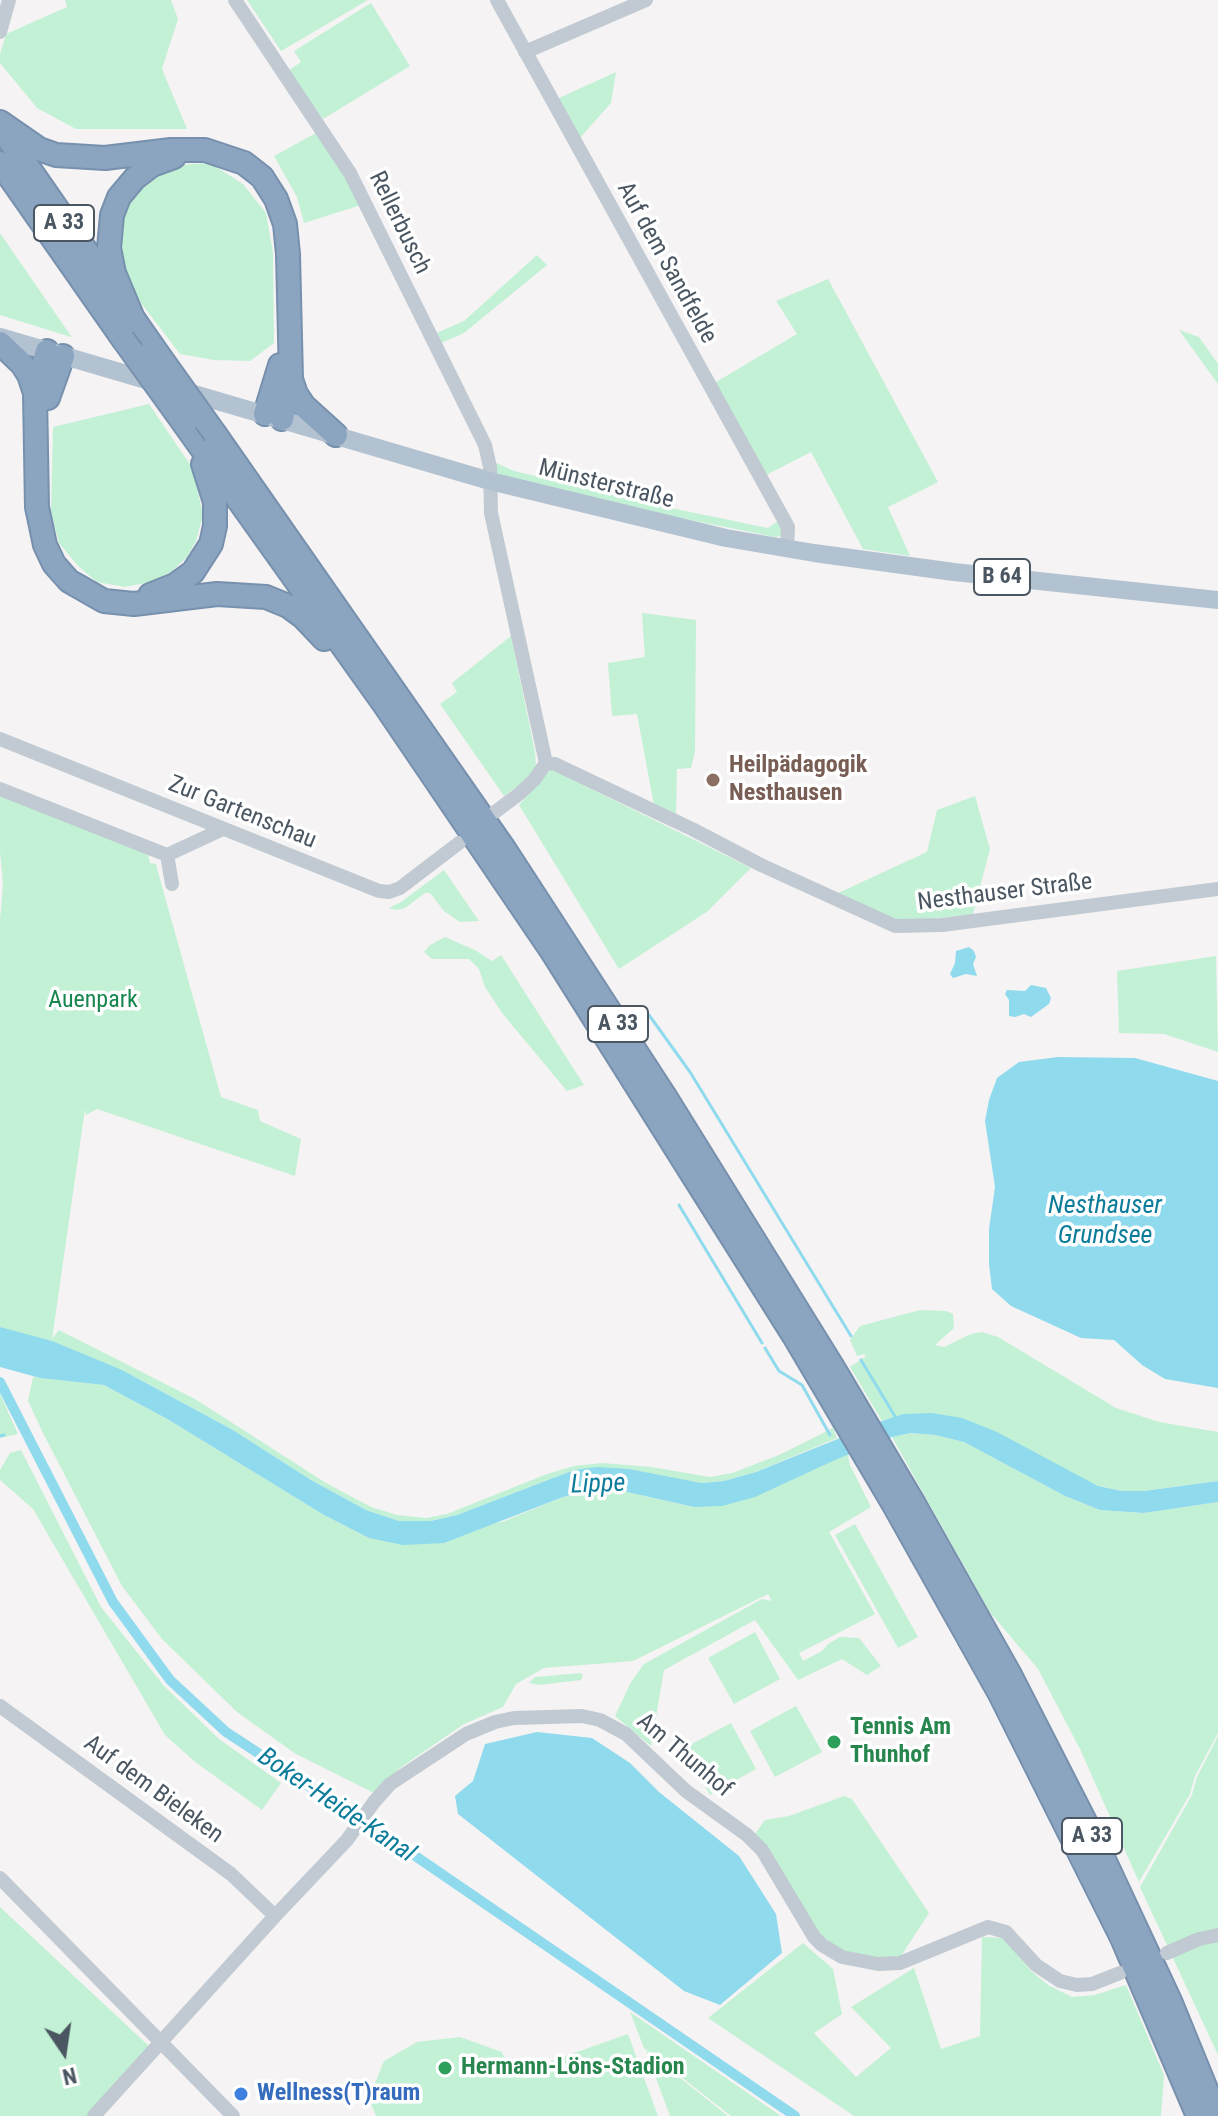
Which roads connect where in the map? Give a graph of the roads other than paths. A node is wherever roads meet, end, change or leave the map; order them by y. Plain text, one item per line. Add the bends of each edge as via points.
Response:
1 (9, 0) edge
2 (235, 0) edge
3 (497, 0) edge
4 (646, 0) edge
5 (0, 32) edge
6 (525, 52) junction
7 (0, 125) edge
8 (0, 163) edge
9 (132, 316) junction
10 (0, 337) edge
11 (0, 343) edge
12 (55, 354) junction
13 (291, 379) junction
14 (35, 393) junction
15 (273, 417) junction
16 (188, 429) junction
17 (336, 435) junction
18 (490, 481) junction
19 (787, 548) junction
20 (1218, 600) edge
21 (384, 704) junction
22 (0, 739) edge
23 (546, 763) junction
24 (0, 789) edge
25 (495, 812) dead end
26 (223, 829) junction
27 (459, 843) dead end
28 (167, 855) junction
29 (172, 884) dead end
30 (1218, 889) edge
31 (824, 1369) junction
32 (0, 1706) edge
33 (0, 1878) edge
34 (275, 1916) junction
35 (1218, 1935) edge
36 (1167, 1953) dead end
37 (1120, 1973) dead end
38 (1163, 2007) junction
39 (161, 2041) junction
40 (1218, 2071) edge
41 (1170, 2084) dead end
42 (94, 2116) edge
43 (233, 2116) edge
44 (1198, 2116) edge
45 (1217, 2116) edge

1 - 5 street
2 - 18 street, Rellerbusch via 350,173 485,445
3 - 6 street, Auf dem Sandfelde
4 - 6 street
6 - 19 street, Auf dem Sandfelde via 788,527
7 - 9 highway, A 33
7 - 13 highway via 56,155 105,158 205,150 244,163 262,177 285,224
8 - 16 highway, A 33, bridge
9 - 15 highway via 109,248 119,197 152,165 174,157 203,155 240,168 270,202 279,225 285,334
9 - 31 highway, A 33, bridge via 522,876 666,1098
10 - 12 main road, Münsterstraße
11 - 14 highway via 22,364
12 - 14 highway
12 - 15 main road, Münsterstraße / B 64
12 - 16 highway via 41,458 42,507 49,543 80,583 108,596 134,598 158,594 193,572 211,544 215,526 212,487
13 - 15 highway
13 - 17 highway via 304,406
14 - 21 highway via 37,507 45,545 69,581 104,601 134,604 217,594 266,597 303,617
15 - 17 main road, Münsterstraße / B 64
16 - 21 highway, A 33
17 - 18 main road, Münsterstraße / B 64
18 - 19 main road, Münsterstraße / B 64
18 - 23 street via 491,513
19 - 20 main road, Münsterstraße / B 64
21 - 31 highway, A 33
22 - 26 street, Zur Gartenschau
23 - 25 street
23 - 30 street, Nesthauser Straße via 895,926 942,925
24 - 28 street
26 - 27 street, Zur Gartenschau via 389,892
26 - 28 street
28 - 29 street
31 - 38 highway, A 33 via 904,1504
32 - 34 street, Auf dem Bieleken via 231,1874
33 - 39 street
34 - 37 street, Am Thunhof via 405,1772 495,1722 537,1716 591,1718 626,1734 686,1791 747,1835 762,1850 814,1937 831,1951 867,1963 900,1963 988,1927 1006,1932 1036,1965 1071,1985 1092,1984
34 - 39 street, Am Thunhof
35 - 36 street
38 - 40 highway
38 - 41 highway
38 - 44 highway, A 33
38 - 45 highway, A 33
39 - 42 street, Am Thunhof
39 - 43 street

